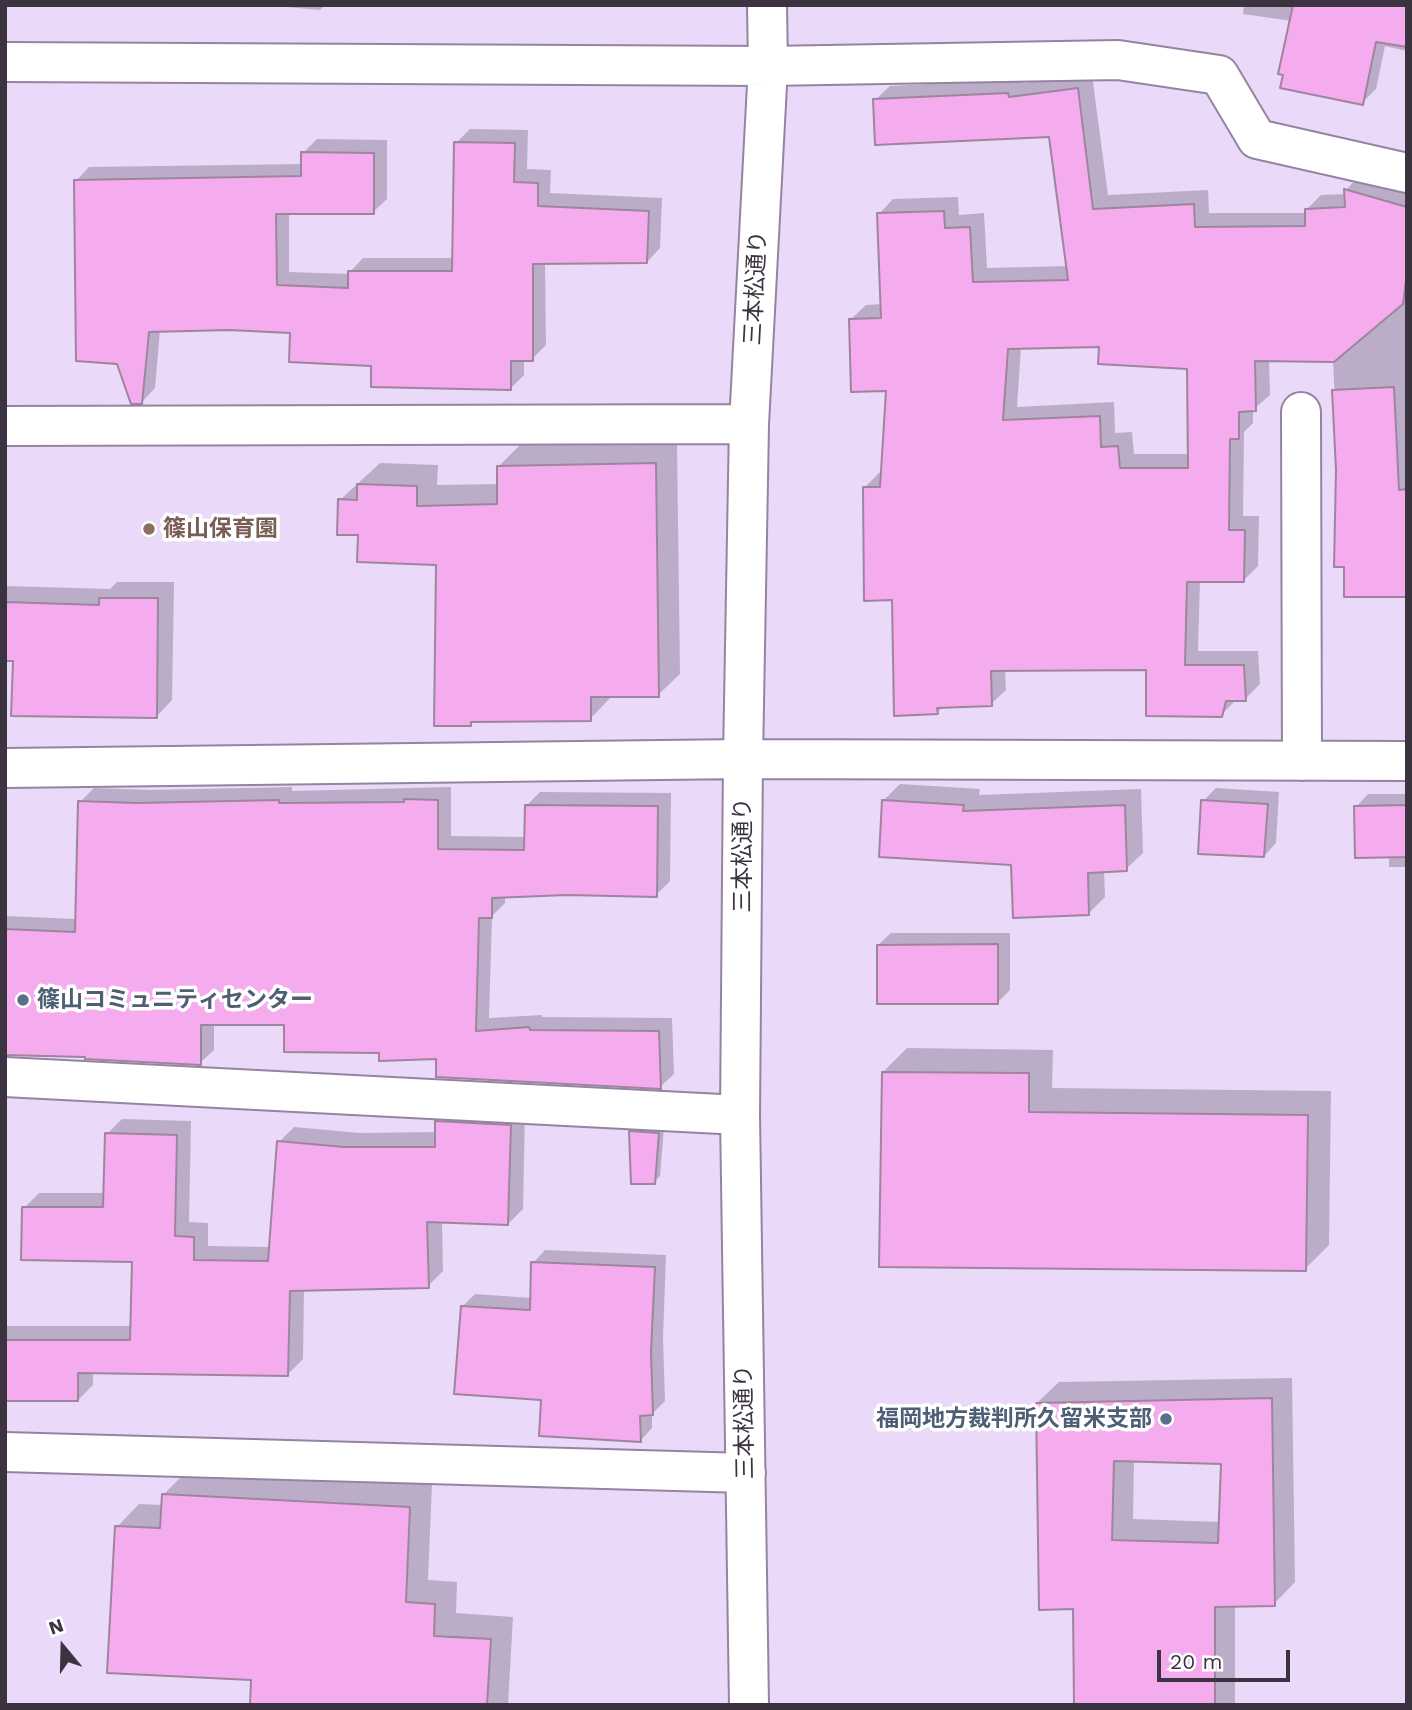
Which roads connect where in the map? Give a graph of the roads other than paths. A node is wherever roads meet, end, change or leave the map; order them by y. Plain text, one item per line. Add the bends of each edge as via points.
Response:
1 (767, 5) edge
2 (5, 62) edge
3 (768, 66) junction
4 (1407, 173) edge
5 (1301, 412) dead end
6 (749, 424) junction
7 (5, 426) edge
8 (743, 759) junction
9 (1302, 761) junction
10 (1407, 761) edge
11 (5, 768) edge
12 (5, 1077) edge
13 (740, 1115) junction
14 (5, 1452) edge
15 (746, 1473) junction
16 (749, 1705) edge

1 - 3 street, 三本松通り
2 - 3 street
3 - 4 street via 1118,60 1219,75 1257,139
3 - 6 street, 三本松通り
5 - 9 street
6 - 7 street
6 - 8 street, 三本松通り
8 - 9 street
8 - 11 street
8 - 13 street, 三本松通り
9 - 10 street
12 - 13 street
13 - 15 street, 三本松通り
14 - 15 street
15 - 16 street, 三本松通り

